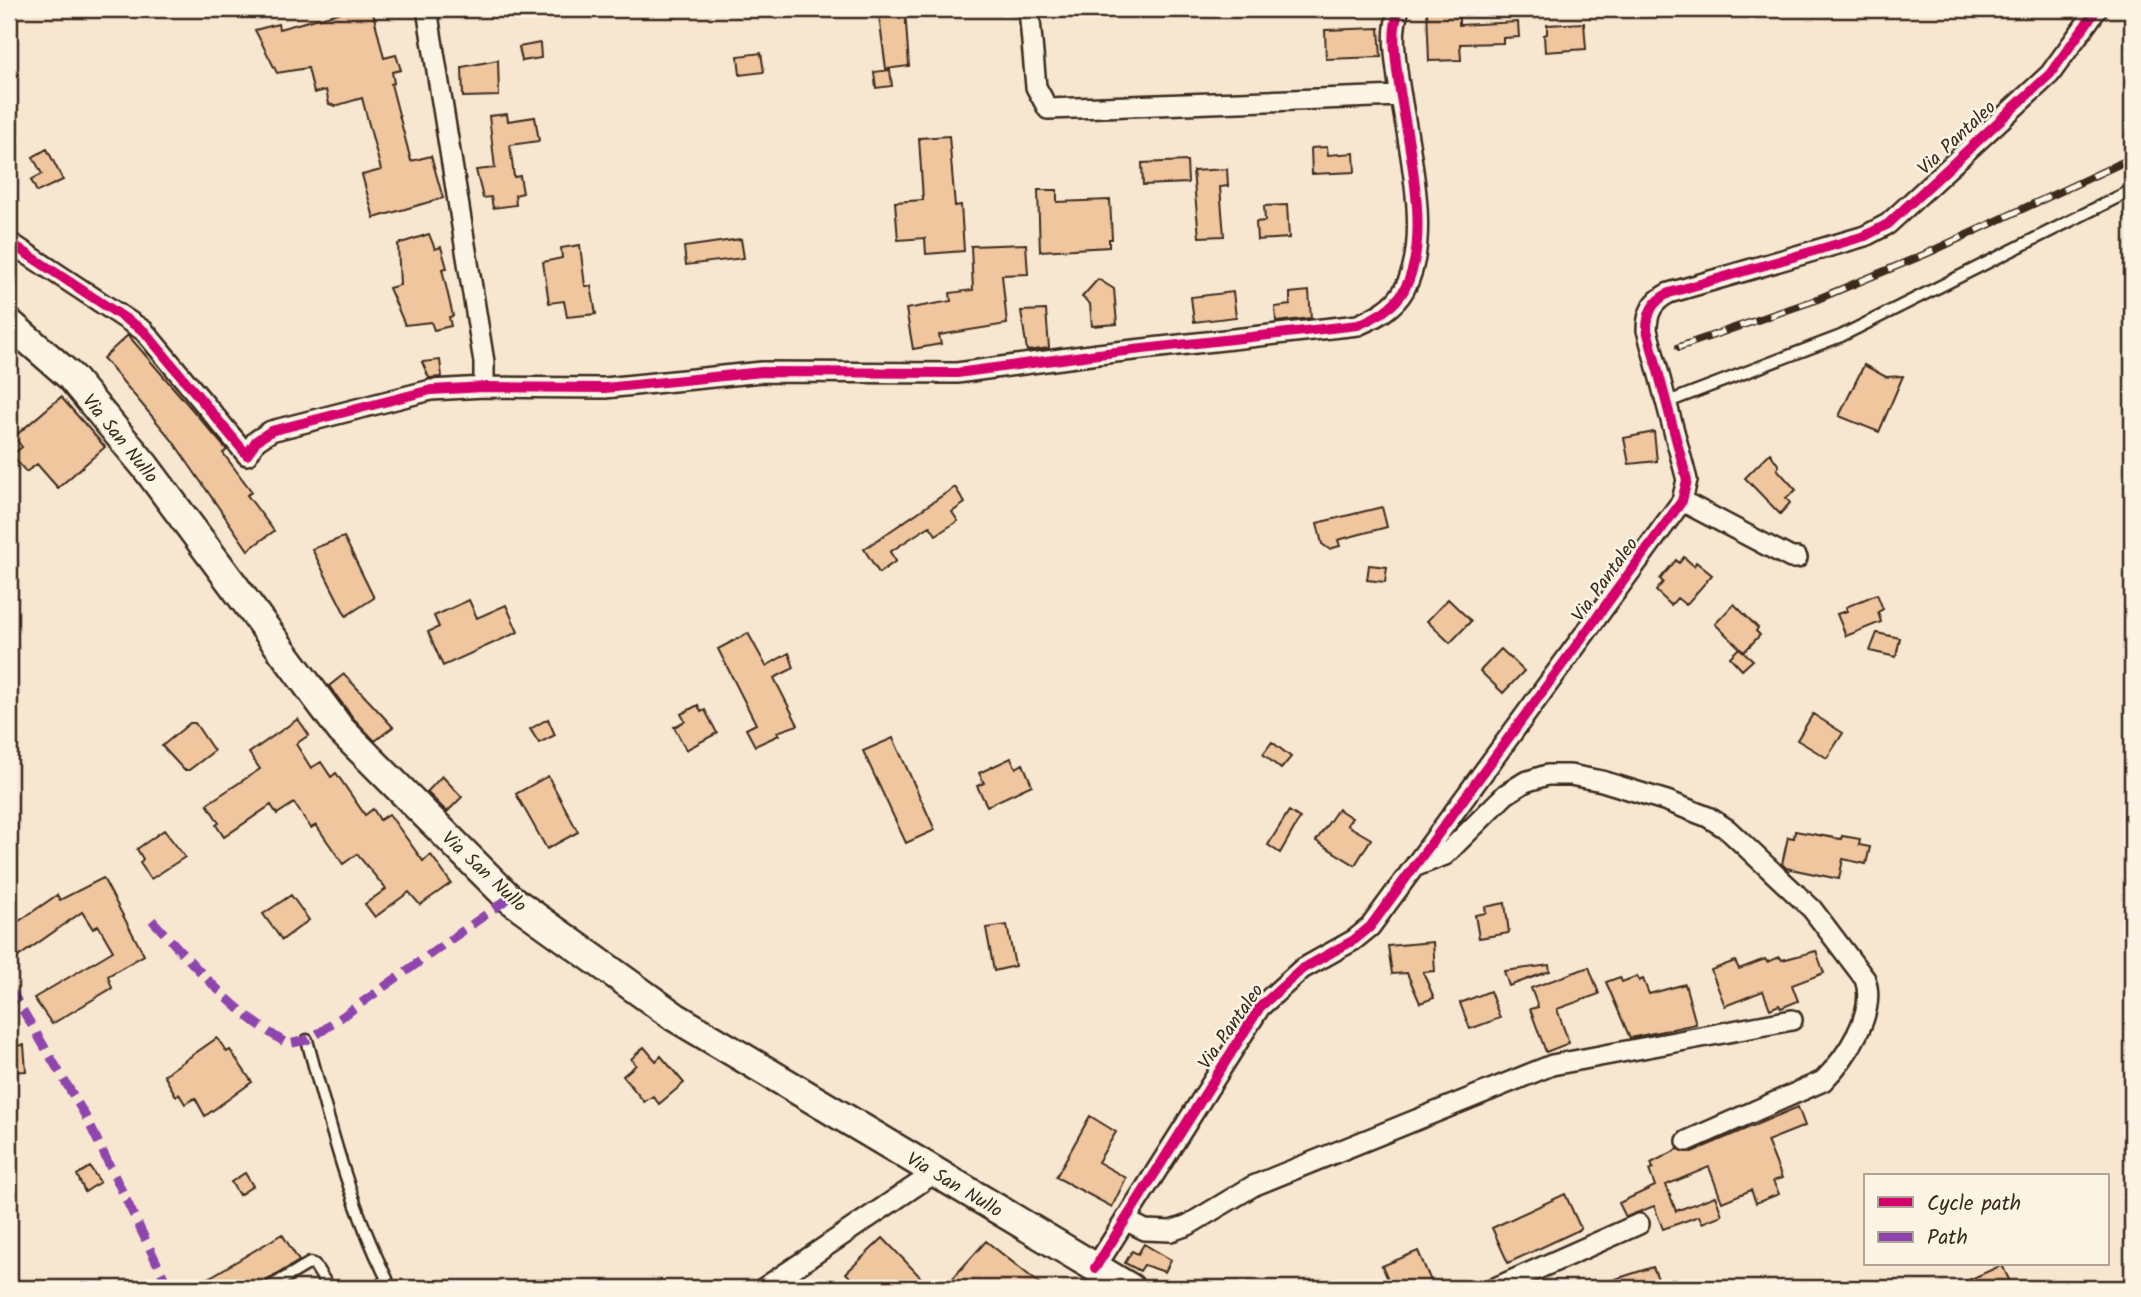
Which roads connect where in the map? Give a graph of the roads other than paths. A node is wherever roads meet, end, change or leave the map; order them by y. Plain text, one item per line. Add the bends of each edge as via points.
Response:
1 (427, 9) edge
2 (1029, 9) edge
3 (1399, 9) edge
4 (2098, 9) edge
5 (1401, 96) junction
6 (2132, 190) edge
7 (9, 242) edge
8 (9, 323) edge
9 (484, 387) junction
10 (1668, 402) junction
11 (1682, 501) junction
12 (1797, 558) dead end
13 (1416, 866) junction
14 (1792, 1020) dead end
15 (307, 1040) dead end
16 (1687, 1140) dead end
17 (936, 1172) junction
18 (1125, 1220) junction
19 (1639, 1224) dead end
20 (1095, 1268) junction
21 (268, 1288) edge
22 (329, 1288) edge
23 (377, 1288) edge
24 (764, 1288) edge
25 (1130, 1288) edge
26 (1495, 1288) edge

1 - 9 street via 484,362
2 - 5 street via 1036,86 1048,109
3 - 5 street via 1394,41
4 - 10 street, Via Pantaleo via 2050,74 1888,224 1865,236 1660,297 1649,312 1647,330
5 - 9 street via 1418,257 1403,293 1385,312 1358,325 957,373 762,372 605,388
6 - 10 lane via 1841,336
7 - 9 street via 144,331 247,455 256,441 271,431 430,390
8 - 17 street, Via San Nullo via 71,377 145,466 341,730 509,898 675,1017
10 - 11 street, Via Pantaleo via 1687,480
11 - 12 street
11 - 13 street, Via Pantaleo
13 - 16 street via 1445,855 1506,794 1525,782 1547,775 1570,775 1602,781 1708,817 1743,842 1812,909 1868,989 1862,1022 1840,1064 1823,1081
13 - 18 street, Via Pantaleo via 1370,927 1302,969 1260,1007
14 - 18 street via 1552,1065 1253,1186 1188,1225 1171,1231 1145,1230
15 - 23 lane via 350,1188 387,1279
17 - 20 street, Via San Nullo
17 - 24 street
18 - 20 street, Via Pantaleo
19 - 26 street
20 - 25 street, Via San Nullo
21 - 22 lane via 310,1263

